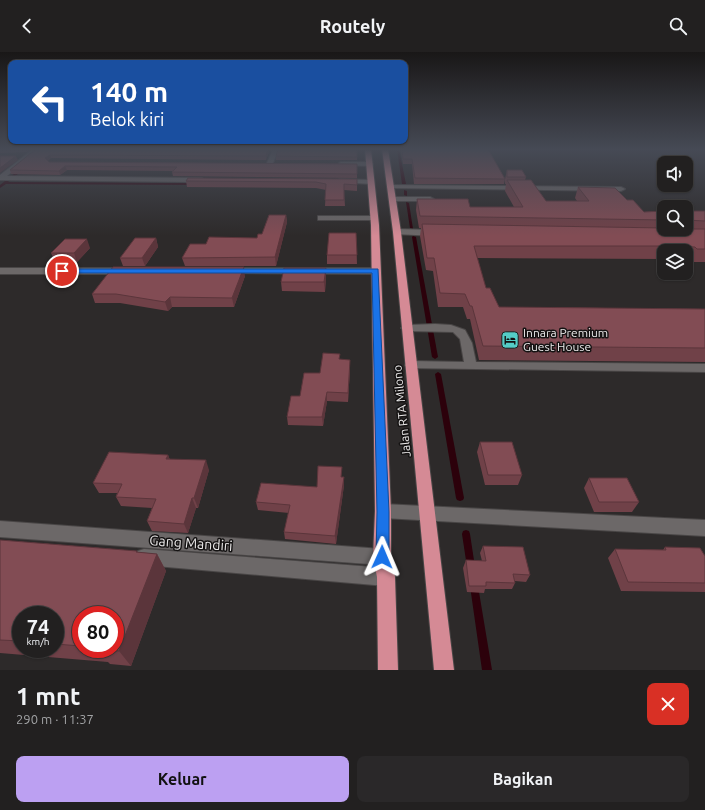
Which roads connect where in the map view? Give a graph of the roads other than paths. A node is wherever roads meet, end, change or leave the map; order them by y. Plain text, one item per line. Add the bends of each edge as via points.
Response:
1 (0, 178) edge
2 (371, 178) edge
3 (390, 178) edge
4 (213, 180) edge
5 (332, 181) edge
6 (371, 182) junction
7 (621, 189) dead end
8 (392, 193) junction
9 (430, 199) edge
10 (321, 218) dead end
11 (374, 218) junction
12 (397, 232) junction
13 (445, 233) edge
14 (0, 271) edge
15 (135, 271) edge
16 (222, 271) edge
17 (376, 271) junction
18 (407, 328) junction
19 (411, 365) junction
20 (471, 365) junction
21 (705, 368) edge
22 (383, 512) junction
23 (427, 514) junction
24 (705, 528) edge
25 (0, 529) edge
26 (126, 556) edge
27 (382, 557) junction
28 (386, 577) junction
29 (388, 670) edge
30 (444, 670) edge

1 - 4 street
2 - 6 highway, Jalan RTA Milono
3 - 8 highway, Jalan RTA Milono
5 - 6 street
6 - 11 highway, Jalan RTA Milono
7 - 8 street
8 - 9 street
8 - 12 highway, Jalan RTA Milono
10 - 11 street
11 - 17 highway, Jalan RTA Milono
12 - 13 street
12 - 18 highway, Jalan RTA Milono
14 - 15 street
16 - 17 street
17 - 22 highway, Jalan RTA Milono
18 - 19 highway, Jalan RTA Milono
18 - 20 street via 452,328 460,331 464,336
19 - 20 street
19 - 23 highway, Jalan RTA Milono
20 - 21 street
22 - 23 street
22 - 27 highway, Jalan RTA Milono
23 - 24 street
23 - 30 highway, Jalan RTA Milono
25 - 27 street, Gang Mandiri
26 - 28 street
27 - 28 highway, Jalan RTA Milono
28 - 29 highway, Jalan RTA Milono

